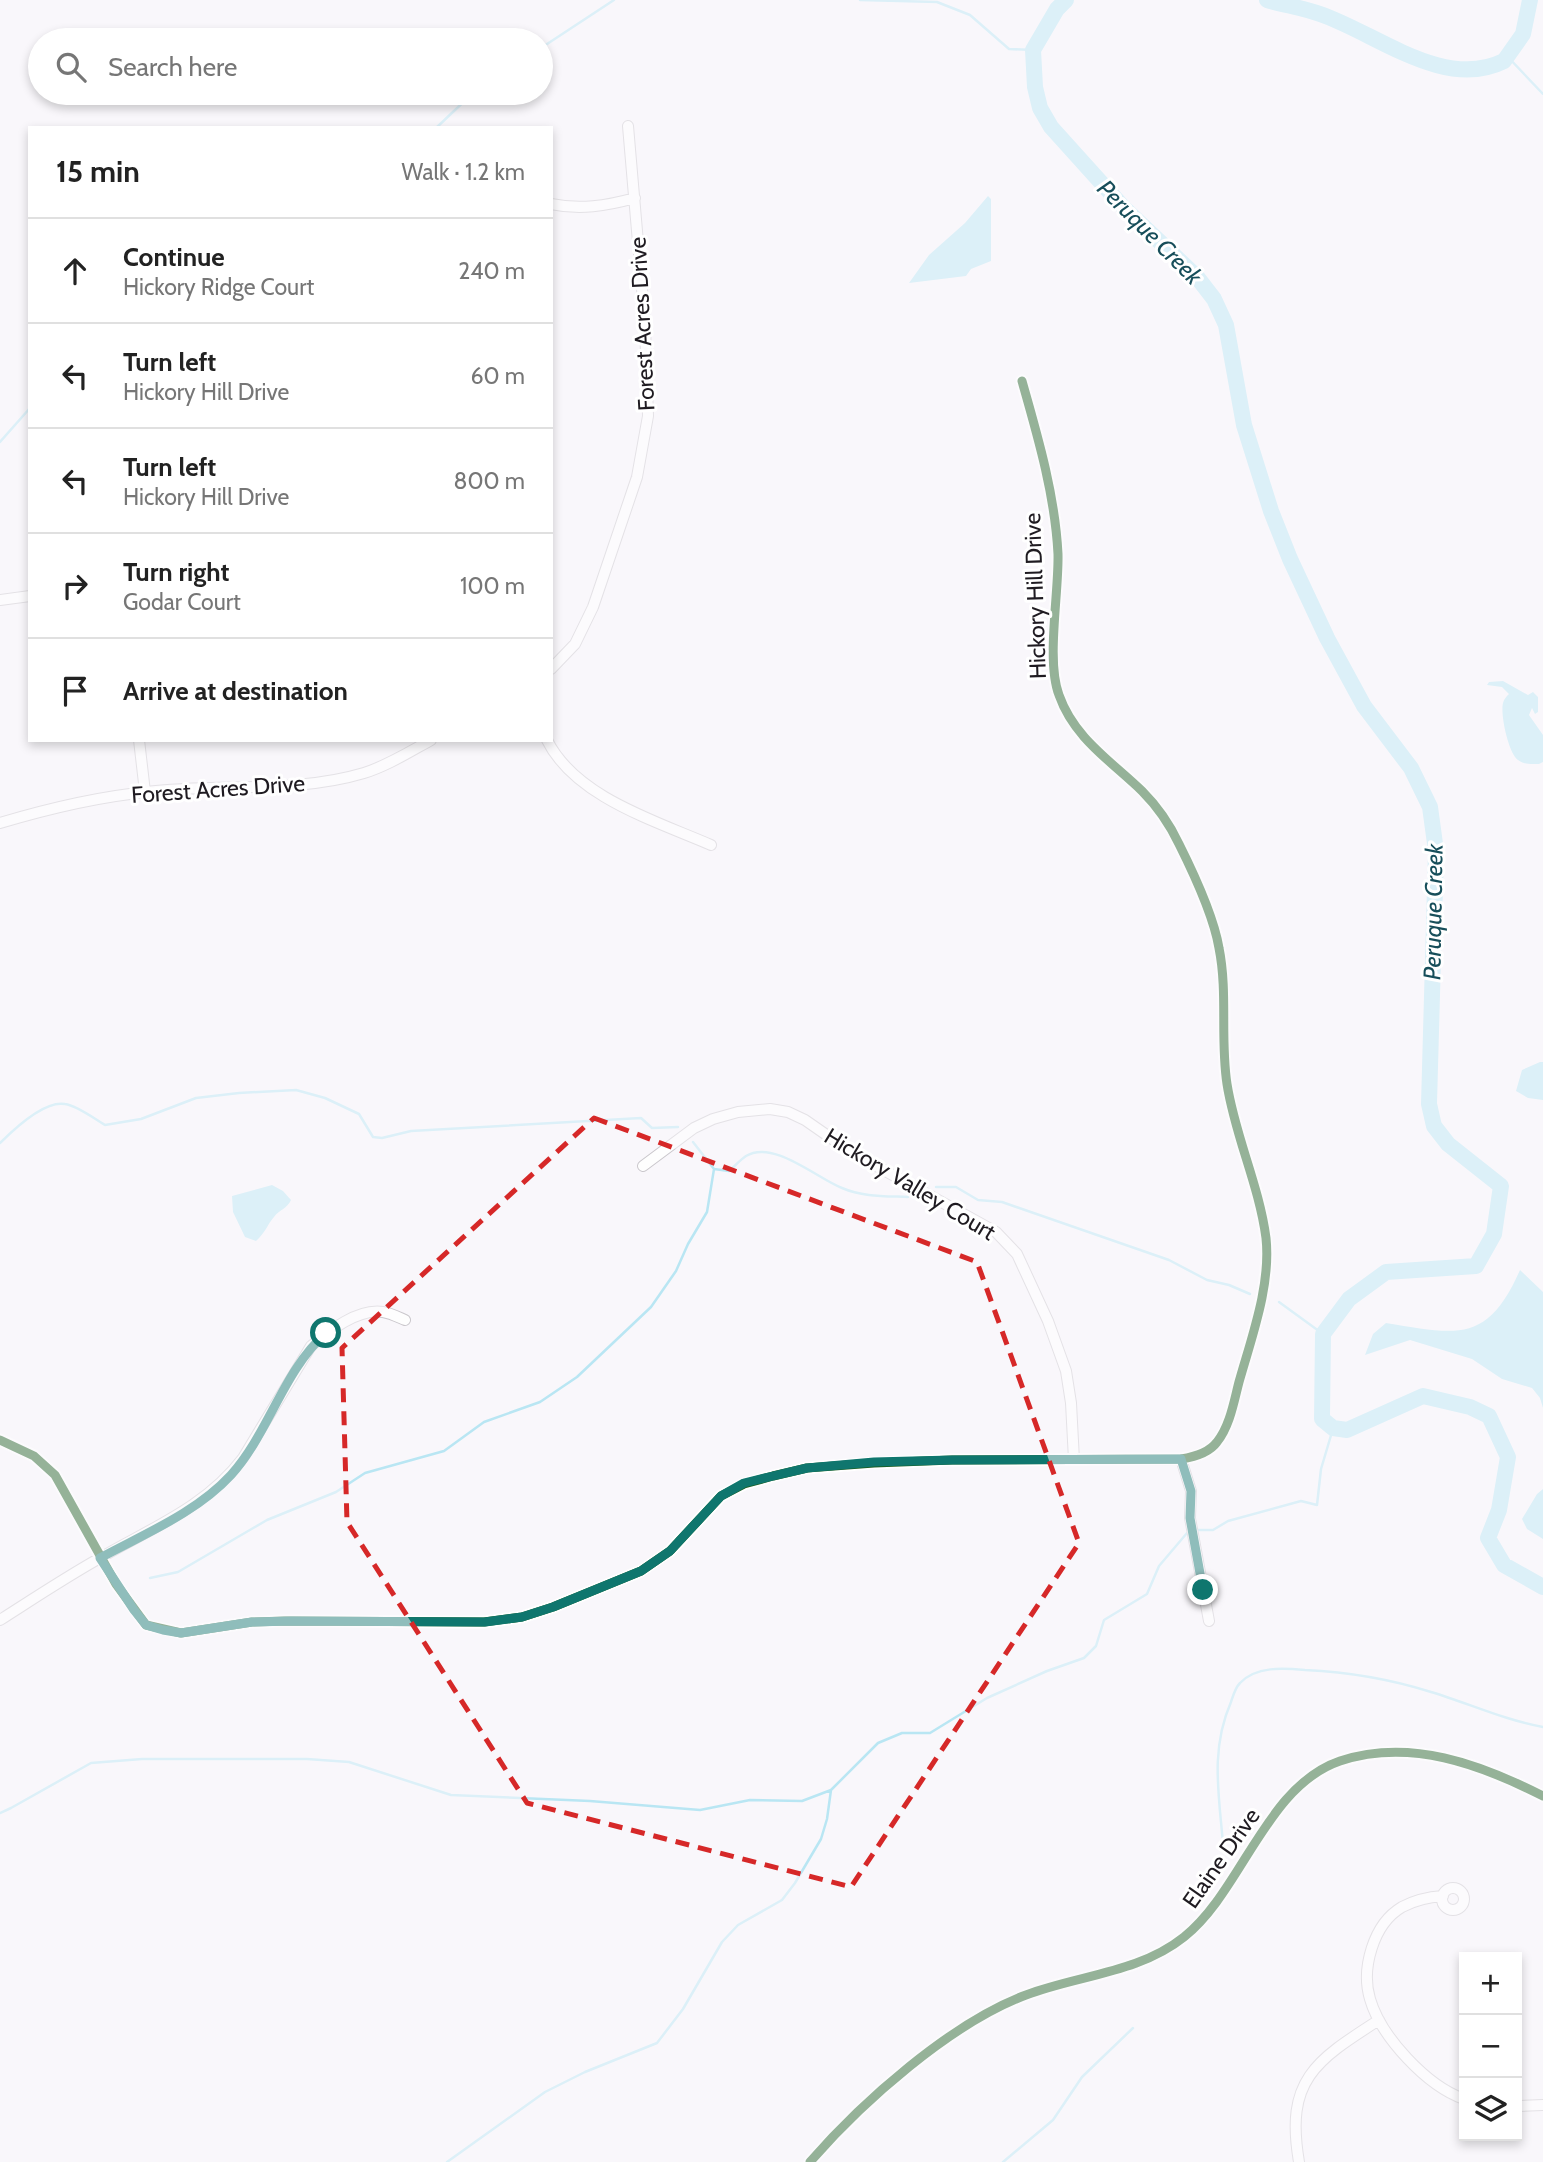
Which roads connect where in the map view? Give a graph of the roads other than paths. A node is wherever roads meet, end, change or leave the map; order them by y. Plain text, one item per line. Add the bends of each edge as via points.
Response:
1 (628, 126) dead end
2 (635, 198) junction
3 (553, 204) edge
4 (1022, 381) dead end
5 (28, 596) edge
6 (0, 600) edge
7 (553, 667) edge
8 (139, 742) edge
9 (427, 742) edge
10 (548, 742) edge
11 (145, 792) junction
12 (0, 823) edge
13 (711, 845) dead end
14 (643, 1166) dead end
15 (405, 1320) dead end
16 (0, 1440) edge
17 (1181, 1459) junction
18 (1074, 1460) junction
19 (100, 1558) junction
20 (0, 1620) edge
21 (1209, 1621) dead end
22 (1543, 1796) edge
23 (1443, 1896) dead end
24 (1379, 2020) junction
25 (1459, 2096) edge
26 (1543, 2105) edge
27 (1522, 2106) edge
28 (810, 2162) edge
29 (1300, 2162) edge

1 - 2 street, Forest Acres Drive
2 - 3 street via 584,208
2 - 7 street, Forest Acres Drive via 648,416 637,477 593,607 575,644
4 - 17 street, Hickory Hill Drive via 1047,479 1058,553 1057,691 1068,718 1083,737 1163,816 1213,925 1220,949 1231,1110 1263,1218 1265,1281 1227,1424 1208,1451
5 - 6 street
8 - 11 street
9 - 11 street, Forest Acres Drive via 392,762 349,777 297,785
10 - 13 street via 553,753 593,789
11 - 12 street, Forest Acres Drive
14 - 18 street, Hickory Valley Court via 713,1119 770,1109 788,1112 996,1232 1017,1254 1066,1370
15 - 19 street via 382,1311 326,1333 311,1346 231,1475 186,1511
16 - 19 street, Hickory Hill Drive via 34,1456 55,1475
17 - 18 street, Hickory Hill Drive
17 - 21 street via 1191,1491 1190,1518
18 - 19 street, Hickory Hill Drive via 874,1462 807,1468 744,1483 721,1496 670,1551 641,1571 553,1607 485,1622 252,1622 181,1633 146,1625
19 - 20 street
22 - 28 street, Elaine Drive via 1468,1764 1432,1755 1380,1751 1336,1763 1315,1775 1274,1816 1214,1908 1186,1936 1153,1957 1047,1987 997,2008 924,2055 874,2097
23 - 24 street via 1417,1900 1399,1909 1382,1927 1367,1970 1370,2000
24 - 25 street via 1427,2077
24 - 29 street via 1331,2052 1302,2087 1294,2131
26 - 27 street

